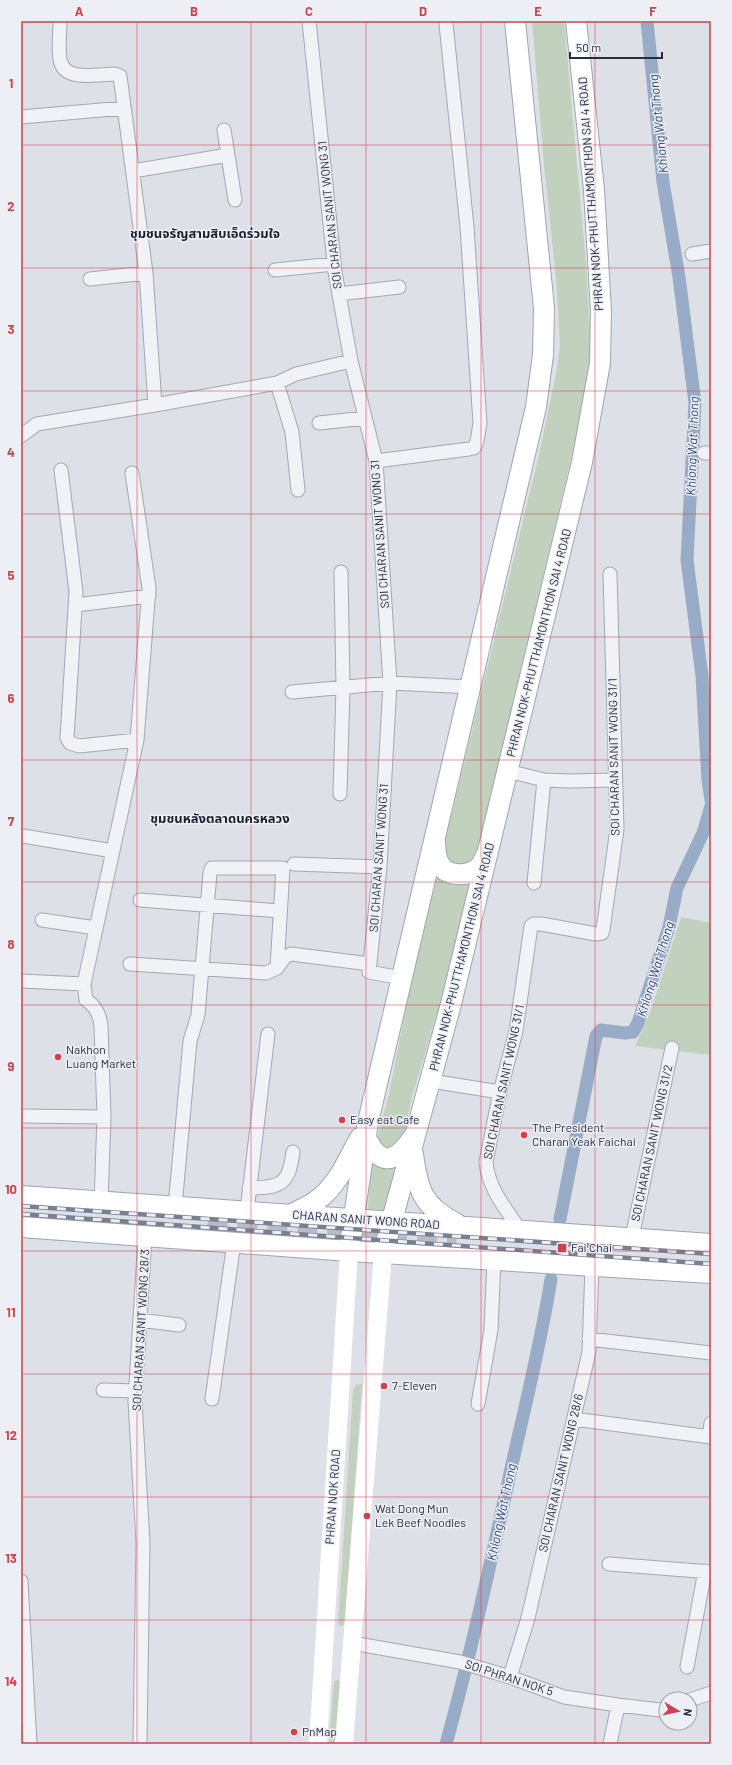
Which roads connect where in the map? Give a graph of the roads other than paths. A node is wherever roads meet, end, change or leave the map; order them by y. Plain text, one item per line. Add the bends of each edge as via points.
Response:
1 (60, 21) edge
2 (309, 21) edge
3 (511, 21) edge
4 (515, 21) edge
5 (576, 21) edge
6 (580, 21) edge
7 (446, 24) dead end
8 (581, 58) junction
9 (519, 63) junction
10 (124, 108) junction
11 (21, 118) edge
12 (224, 130) dead end
13 (228, 155) junction
14 (133, 171) junction
15 (235, 200) dead end
16 (711, 251) edge
17 (692, 254) dead end
18 (334, 264) junction
19 (275, 270) dead end
20 (146, 273) junction
21 (90, 279) dead end
22 (399, 287) dead end
23 (339, 294) junction
24 (351, 361) junction
25 (277, 383) junction
26 (155, 405) junction
27 (365, 418) junction
28 (319, 423) dead end
29 (21, 436) edge
30 (376, 462) junction
31 (61, 470) dead end
32 (132, 473) dead end
33 (298, 490) dead end
34 (341, 572) dead end
35 (610, 574) dead end
36 (149, 596) junction
37 (76, 605) junction
38 (390, 683) junction
39 (471, 687) junction
40 (342, 688) junction
41 (292, 692) dead end
42 (138, 740) junction
43 (508, 771) junction
44 (544, 780) junction
45 (614, 780) junction
46 (340, 794) dead end
47 (435, 836) junction
48 (21, 837) edge
49 (113, 851) junction
50 (488, 852) junction
51 (294, 864) dead end
52 (380, 867) junction
53 (534, 884) dead end
54 (140, 900) dead end
55 (207, 904) junction
56 (280, 911) junction
57 (42, 920) dead end
58 (96, 928) junction
59 (130, 964) dead end
60 (370, 964) junction
61 (202, 968) junction
62 (277, 968) junction
63 (401, 978) junction
64 (21, 981) edge
65 (84, 984) junction
66 (268, 1034) dead end
67 (672, 1048) dead end
68 (431, 1081) junction
69 (500, 1092) junction
70 (21, 1116) edge
71 (104, 1117) junction
72 (366, 1131) junction
73 (414, 1141) junction
74 (293, 1152) dead end
75 (249, 1188) junction
76 (21, 1196) edge
77 (101, 1202) junction
78 (21, 1204) edge
79 (175, 1207) junction
80 (239, 1211) junction
81 (290, 1215) junction
82 (21, 1218) edge
83 (353, 1219) junction
84 (391, 1222) junction
85 (460, 1226) junction
86 (21, 1227) edge
87 (484, 1228) junction
88 (145, 1236) junction
89 (632, 1237) junction
90 (515, 1240) junction
91 (230, 1242) junction
92 (711, 1244) edge
93 (349, 1251) junction
94 (711, 1252) edge
95 (383, 1253) junction
96 (488, 1259) junction
97 (592, 1266) junction
98 (711, 1266) edge
99 (711, 1273) edge
100 (140, 1320) junction
101 (179, 1325) dead end
102 (589, 1339) junction
103 (711, 1353) edge
104 (103, 1390) dead end
105 (135, 1391) junction
106 (212, 1399) dead end
107 (478, 1404) dead end
108 (574, 1419) junction
109 (711, 1423) edge
110 (710, 1437) edge
111 (609, 1564) dead end
112 (708, 1572) edge
113 (21, 1581) edge
114 (352, 1643) junction
115 (687, 1667) dead end
116 (510, 1677) junction
117 (711, 1694) edge
118 (698, 1698) edge
119 (618, 1706) junction
120 (658, 1710) edge
121 (30, 1744) edge
122 (140, 1744) edge
123 (318, 1744) edge
124 (344, 1744) edge
125 (610, 1744) edge

1 - 10 street via 60,59 63,67 75,75 120,76
2 - 18 street, SOI CHARAN SANIT WONG 31
3 - 9 main road
4 - 9 main road
5 - 8 main road, PHRAN NOK-PHUTTHAMONTHON SAI 4 ROAD
6 - 8 main road
7 - 30 street via 467,227 480,423 478,436 474,448
8 - 43 main road, PHRAN NOK-PHUTTHAMONTHON SAI 4 ROAD via 599,254 600,363 582,462
9 - 39 main road via 544,308 543,355 526,455
10 - 11 street
10 - 14 street
12 - 13 street
13 - 14 street
13 - 15 street
14 - 20 street
16 - 17 street
18 - 19 street
18 - 23 street, SOI CHARAN SANIT WONG 31
20 - 21 street
20 - 26 street
22 - 23 street
23 - 24 street, SOI CHARAN SANIT WONG 31
24 - 25 street via 296,374
24 - 27 street, SOI CHARAN SANIT WONG 31
25 - 26 street
25 - 33 street via 292,432
26 - 29 street via 37,424
27 - 28 street
27 - 30 street, SOI CHARAN SANIT WONG 31
30 - 38 street, SOI CHARAN SANIT WONG 31
31 - 37 street
32 - 36 street
34 - 40 street
35 - 45 street, SOI CHARAN SANIT WONG 31/1
36 - 37 street
36 - 42 street
37 - 42 street via 67,738 70,743 79,746
38 - 39 street
38 - 40 street
38 - 52 street, SOI CHARAN SANIT WONG 31
39 - 47 main road
40 - 41 street
40 - 46 street
42 - 49 street
43 - 44 street
43 - 50 main road, PHRAN NOK-PHUTTHAMONTHON SAI 4 ROAD
44 - 45 street
44 - 53 street
45 - 69 street, SOI CHARAN SANIT WONG 31/1 via 617,829 602,933 541,924 532,926 516,1031
47 - 50 main road via 438,861 450,873 460,875 479,868
47 - 63 main road
48 - 49 street
49 - 58 street
50 - 68 main road, PHRAN NOK-PHUTTHAMONTHON SAI 4 ROAD
51 - 52 street
52 - 60 street, SOI CHARAN SANIT WONG 31
54 - 55 street
55 - 56 street
55 - 56 street via 212,868 283,868
55 - 61 street
56 - 62 street
57 - 58 street
58 - 65 street
59 - 61 street
60 - 62 street via 291,954 285,957
60 - 63 street via 369,972
61 - 62 street via 266,973
61 - 79 street via 198,1015 190,1041
63 - 72 main road
64 - 65 street
65 - 71 street via 86,1000 95,1007 100,1017
66 - 75 street
67 - 89 street, SOI CHARAN SANIT WONG 31/2
68 - 69 street
68 - 73 main road, PHRAN NOK-PHUTTHAMONTHON SAI 4 ROAD
69 - 90 street, SOI CHARAN SANIT WONG 31/1 via 486,1162 487,1173
70 - 71 street
71 - 77 street
72 - 73 main road via 370,1147 377,1154 389,1158 401,1154
72 - 81 main road via 334,1183 320,1198
72 - 83 main road
73 - 84 main road, PHRAN NOK-PHUTTHAMONTHON SAI 4 ROAD
73 - 85 main road via 417,1182 426,1200 444,1217
74 - 75 street via 290,1172 283,1181 267,1188
75 - 80 street
76 - 77 main road, CHARAN SANIT WONG ROAD
77 - 79 main road, CHARAN SANIT WONG ROAD
78 - 82 main road via 207,1223
79 - 80 main road, CHARAN SANIT WONG ROAD
80 - 81 main road, CHARAN SANIT WONG ROAD
80 - 91 main road via 247,1222 248,1230 242,1238
81 - 83 main road, CHARAN SANIT WONG ROAD
83 - 84 main road, CHARAN SANIT WONG ROAD
83 - 93 main road
84 - 85 main road, CHARAN SANIT WONG ROAD
84 - 95 main road, PHRAN NOK-PHUTTHAMONTHON SAI 4 ROAD
85 - 87 main road, CHARAN SANIT WONG ROAD
86 - 88 main road
87 - 90 main road, CHARAN SANIT WONG ROAD
87 - 96 main road via 474,1235 473,1252
88 - 91 main road
88 - 100 street, SOI CHARAN SANIT WONG 28/3
89 - 90 main road, CHARAN SANIT WONG ROAD
89 - 92 main road, CHARAN SANIT WONG ROAD
90 - 94 main road, CHARAN SANIT WONG ROAD
90 - 98 main road, CHARAN SANIT WONG ROAD
91 - 93 main road
91 - 106 street
93 - 95 main road
93 - 123 main road, PHRAN NOK ROAD
95 - 96 main road
95 - 114 main road
96 - 97 main road
96 - 107 street via 491,1330
97 - 99 main road
97 - 102 street, SOI CHARAN SANIT WONG 28/6
100 - 101 street
100 - 105 street, SOI CHARAN SANIT WONG 28/3
102 - 103 street
102 - 108 street, SOI CHARAN SANIT WONG 28/6 via 589,1352
104 - 105 street
105 - 122 street, SOI CHARAN SANIT WONG 28/3 via 143,1543
108 - 110 street
108 - 116 street, SOI CHARAN SANIT WONG 28/6 via 528,1618
109 - 110 street
111 - 112 street
112 - 115 street
113 - 121 street
114 - 116 street, SOI PHRAN NOK 5 via 460,1662
114 - 124 main road
116 - 119 street, SOI PHRAN NOK 5 via 564,1696
117 - 118 street
119 - 120 street, SOI PHRAN NOK 5
119 - 125 street

